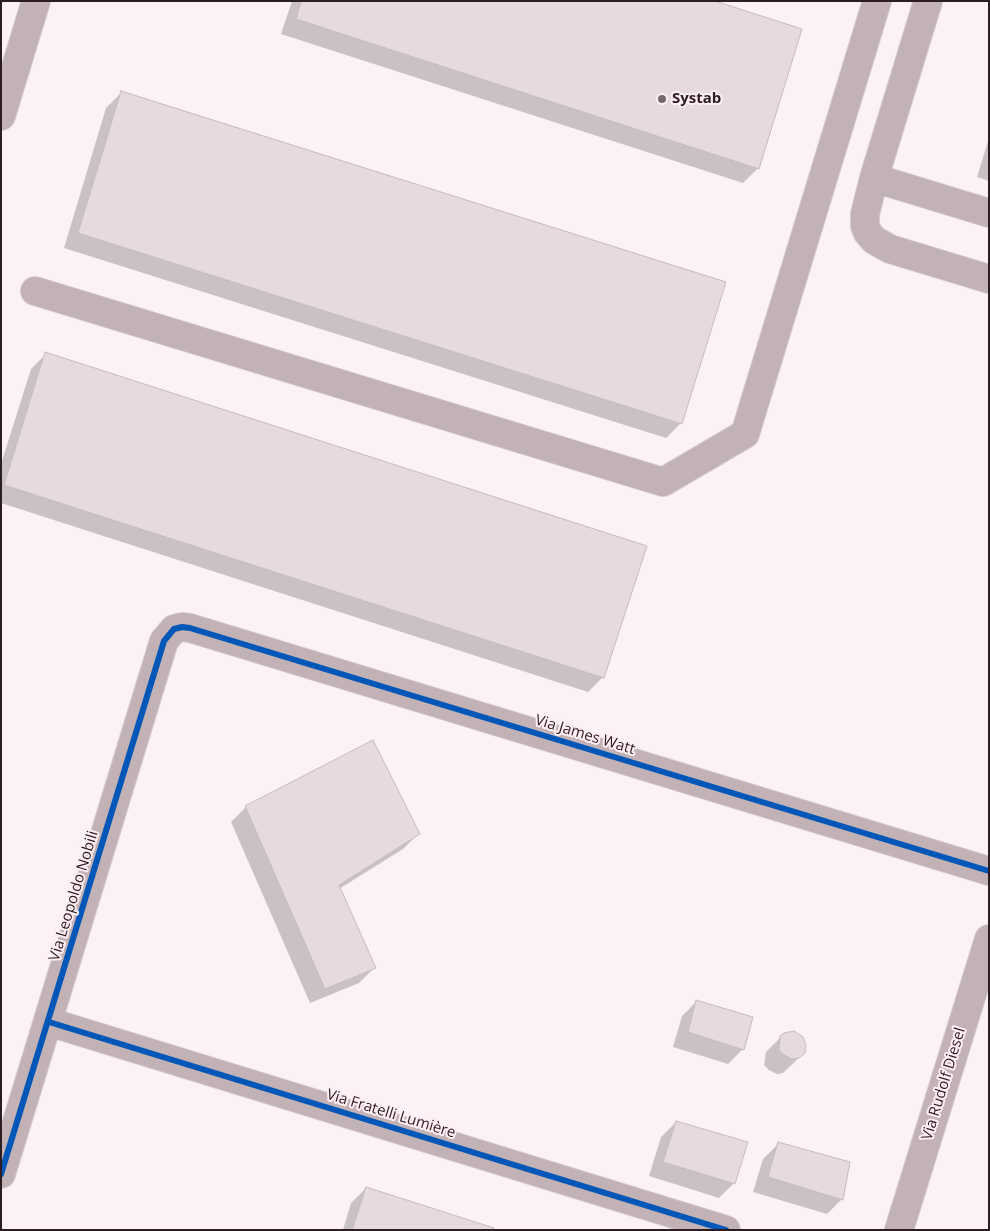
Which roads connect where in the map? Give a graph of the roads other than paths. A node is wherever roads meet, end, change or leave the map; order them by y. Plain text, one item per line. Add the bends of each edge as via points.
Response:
1 (17, 1) edge
2 (36, 1) edge
3 (877, 1) edge
4 (928, 1) edge
5 (1, 54) edge
6 (1, 116) edge
7 (874, 178) junction
8 (989, 214) edge
9 (989, 279) edge
10 (35, 291) dead end
11 (174, 629) joint
12 (989, 871) edge
13 (989, 939) edge
14 (49, 1022) junction
15 (1, 1174) edge
16 (726, 1230) edge
17 (899, 1230) edge

1 - 5 street
2 - 6 street
3 - 10 street via 745,434 663,482
4 - 7 street
7 - 8 street
7 - 9 street via 865,226 881,245
11 - 12 street, Via James Watt via 190,628
11 - 14 street, Via Leopoldo Nobili via 164,641
13 - 17 street, Via Rudolf Diesel
14 - 15 street, Via Leopoldo Nobili
14 - 16 street, Via Fratelli Lumière

